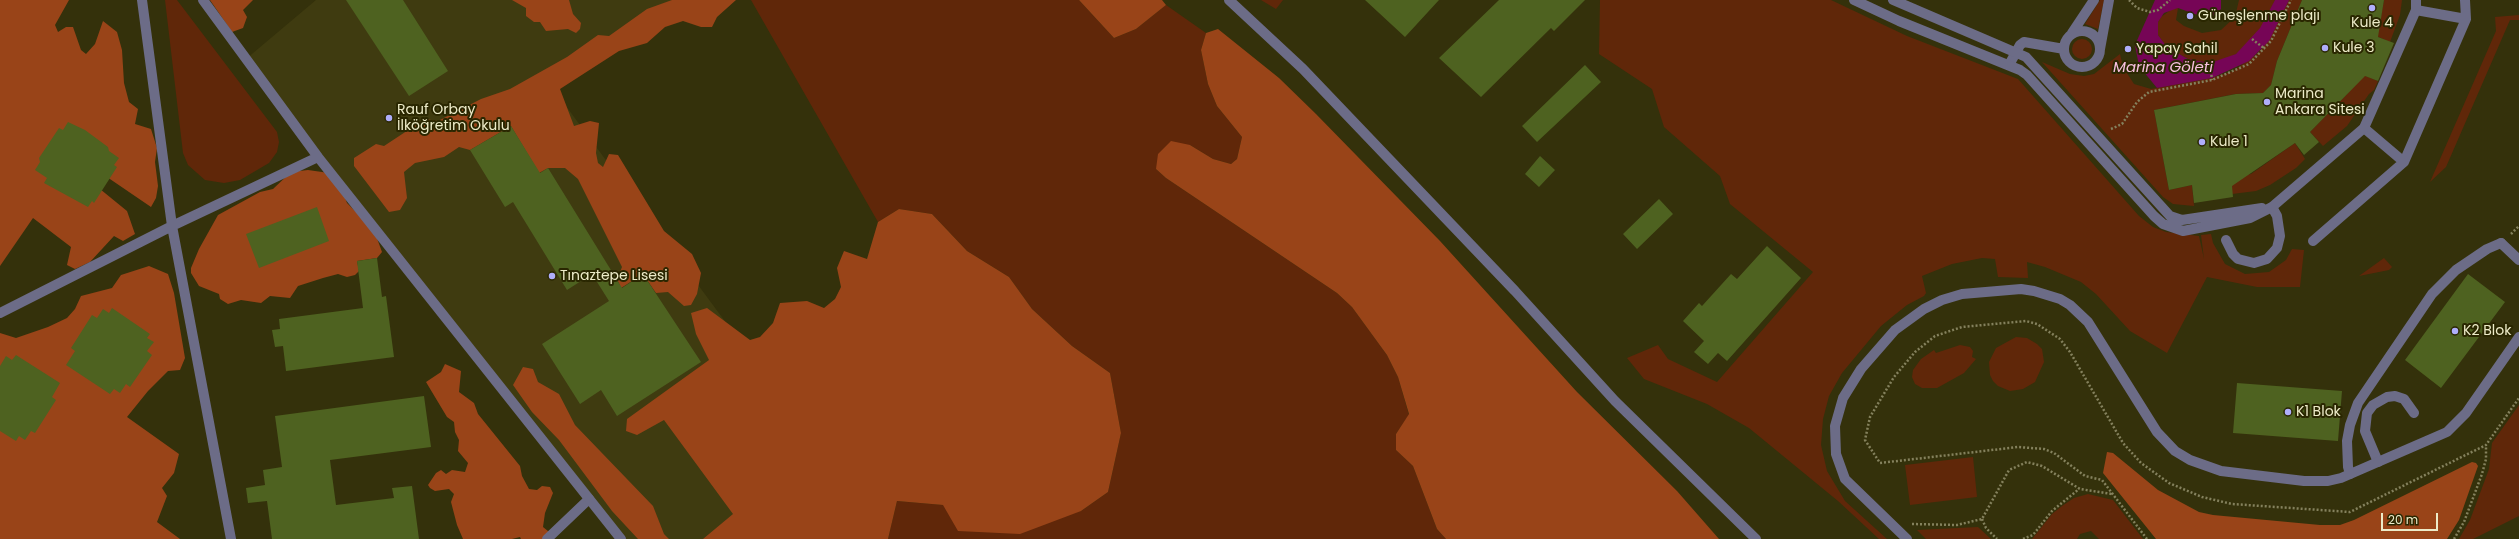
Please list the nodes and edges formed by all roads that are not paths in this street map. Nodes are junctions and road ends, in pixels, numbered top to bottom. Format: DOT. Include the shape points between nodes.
graph roads {
  1 [pos="142,0"];
  2 [pos="203,0"];
  3 [pos="1229,0"];
  4 [pos="1235,0"];
  5 [pos="1854,0"];
  6 [pos="1893,0"];
  7 [pos="2094,0"];
  8 [pos="2110,0"];
  9 [pos="2465,0"];
  10 [pos="2416,5"];
  11 [pos="1240,10"];
  12 [pos="2466,19"];
  13 [pos="2072,33"];
  14 [pos="2064,49"];
  15 [pos="2100,49"];
  16 [pos="2015,51"];
  17 [pos="2009,65"];
  18 [pos="2364,128"];
  19 [pos="318,157"];
  20 [pos="2404,162"];
  21 [pos="2272,206"];
  22 [pos="172,226"];
  23 [pos="2226,240"];
  24 [pos="2313,241"];
  25 [pos="2519,260"];
  26 [pos="0,314"];
  27 [pos="2519,337"];
  28 [pos="2414,413"];
  29 [pos="2378,462"];
  30 [pos="2350,474"];
  31 [pos="589,499"];
  32 [pos="230,539"];
  33 [pos="547,539"];
  34 [pos="621,539"];
  35 [pos="1756,539"];
  36 [pos="1907,539"];
  1 -- 22 [label="street"];
  2 -- 19 [label="street"];
  3 -- 11 [label="street"];
  4 -- 11 [label="street"];
  5 -- 17 [label="street"];
  6 -- 16 [label="street"];
  7 -- 13 [label="street"];
  8 -- 15 [label="street"];
  9 -- 12 [label="street"];
  10 -- 12 [label="street"];
  10 -- 18 [label="street"];
  11 -- 35 [label="street" via="1309,74 1615,401"];
  12 -- 20 [label="street"];
  13 -- 14 [label="street" via="2064,43"];
  13 -- 15 [label="street" via="2082,30 2093,34"];
  14 -- 15 [label="street" via="2068,60 2079,67 2091,65 2099,55"];
  14 -- 16 [label="street" via="2030,41 2020,45"];
  16 -- 17 [label="street"];
  16 -- 21 [label="street" via="2034,64 2170,216 2188,220"];
  17 -- 21 [label="street" via="2027,76 2163,224 2171,229 2194,230 2250,218"];
  18 -- 20 [label="street"];
  18 -- 21 [label="street"];
  19 -- 22 [label="street"];
  19 -- 31 [label="street"];
  20 -- 24 [label="street"];
  21 -- 23 [label="street" via="2277,216 2280,236 2277,248 2266,259 2254,263 2238,259"];
  22 -- 26 [label="street"];
  22 -- 32 [label="street"];
  25 -- 30 [label="street" via="2501,244 2487,249 2456,270 2432,294 2358,403 2347,440"];
  27 -- 29 [label="street" via="2456,425 2447,432"];
  28 -- 29 [label="street" via="2404,399 2395,396 2387,397 2373,405 2367,413 2366,431"];
  29 -- 30 [label="street"];
  30 -- 36 [label="street" via="2328,481 2297,480 2240,475 2205,467 2190,460 2166,443 2088,322 2070,305 2034,290 1970,293 1942,300 1924,309 1895,330 1850,384 1838,412 1834,439 1839,467 1854,489"];
  31 -- 33 [label="street"];
  31 -- 34 [label="street"];
}
